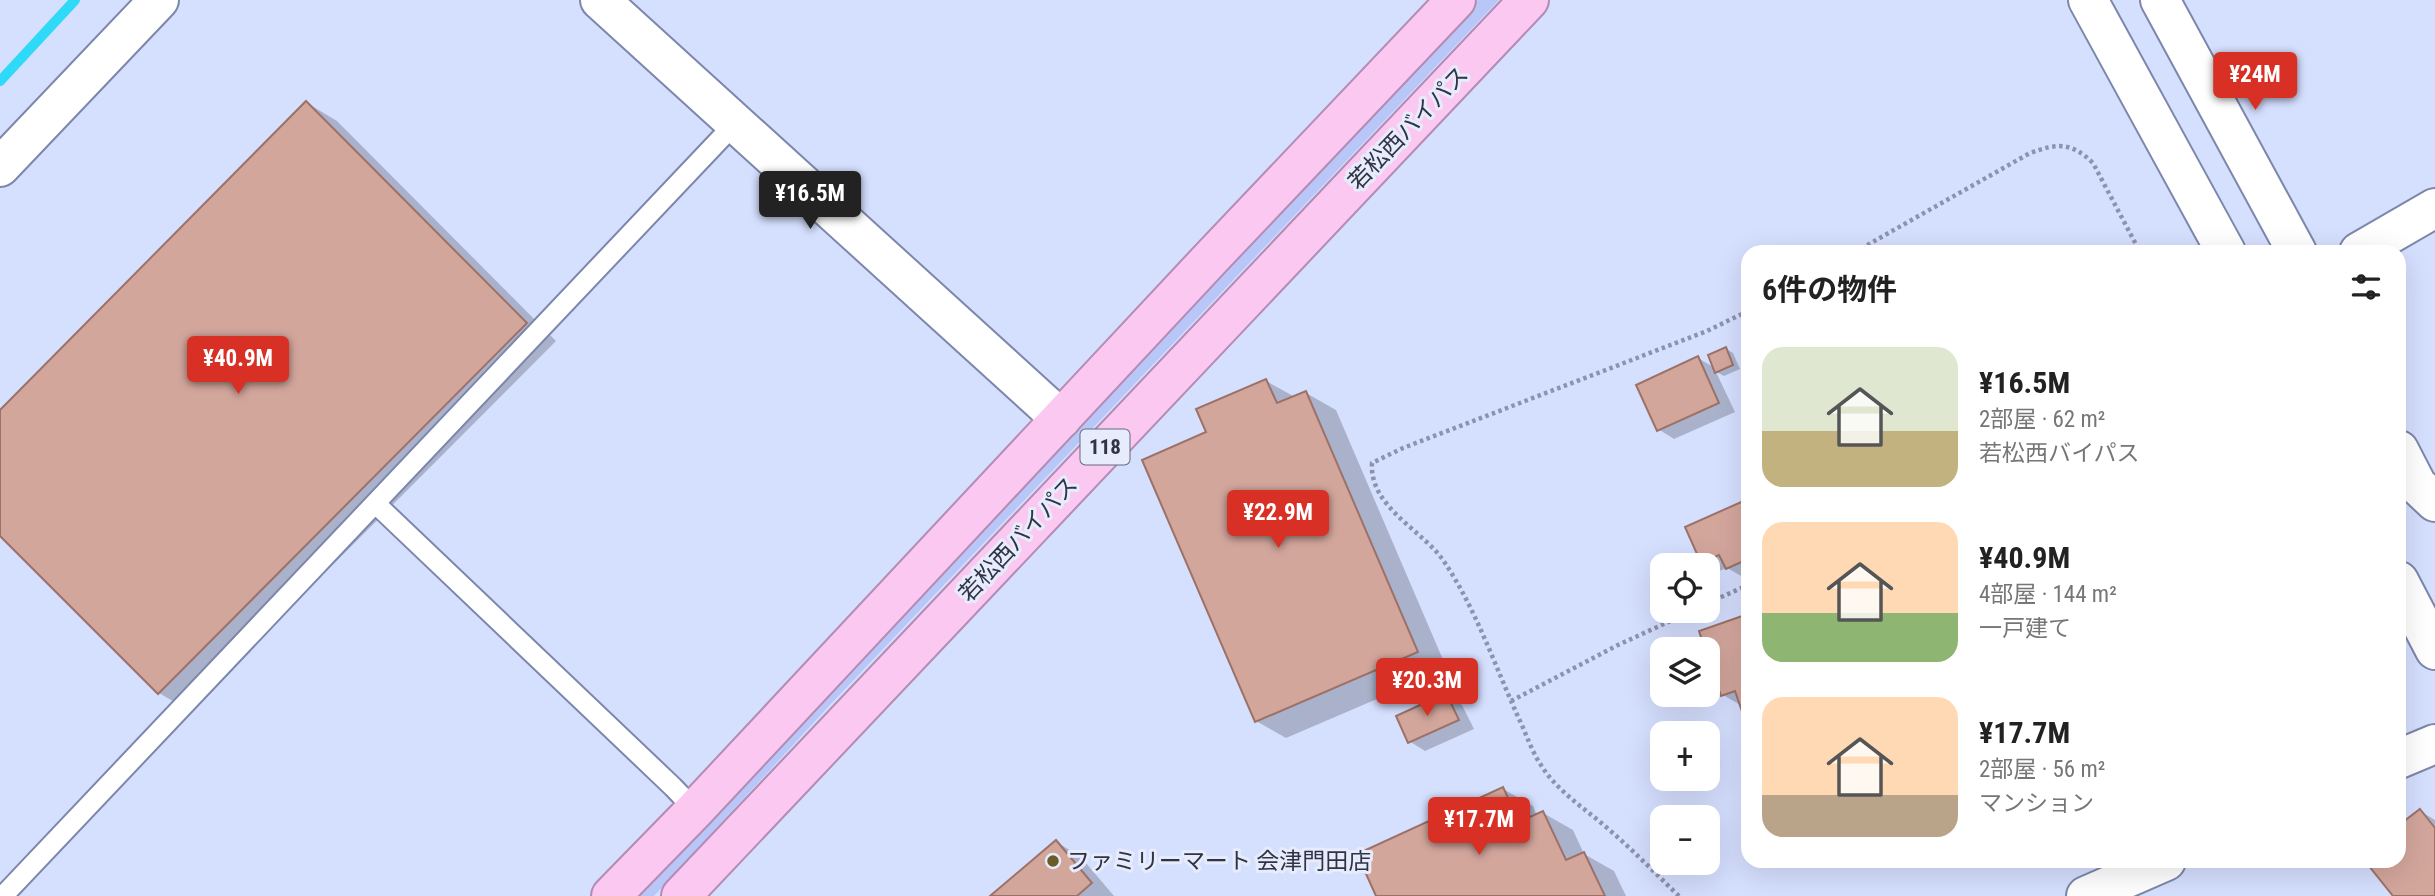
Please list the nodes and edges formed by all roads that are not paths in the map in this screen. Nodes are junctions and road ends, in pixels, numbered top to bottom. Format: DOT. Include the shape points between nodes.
graph roads {
  1 [pos="159,0"];
  2 [pos="600,0"];
  3 [pos="1456,0"];
  4 [pos="1530,0"];
  5 [pos="2088,0"];
  6 [pos="2160,0"];
  7 [pos="725,134"];
  8 [pos="0,167"];
  9 [pos="2435,208"];
  10 [pos="2222,245"];
  11 [pos="2293,245"];
  12 [pos="2371,245"];
  13 [pos="1061,419"];
  14 [pos="2406,464"];
  15 [pos="2435,502"];
  16 [pos="376,504"];
  17 [pos="2406,594"];
  18 [pos="2435,650"];
  19 [pos="2435,744"];
  20 [pos="2406,757"];
  21 [pos="695,810"];
  22 [pos="2150,868"];
  23 [pos="3,896"];
  24 [pos="611,896"];
  25 [pos="681,896"];
  26 [pos="2086,896"];
  1 -- 8 [label="street"];
  2 -- 13 [label="street"];
  3 -- 13 [label="highway, 118"];
  4 -- 25 [label="highway, 若松西バイパス / 118"];
  5 -- 10 [label="street"];
  6 -- 11 [label="street"];
  7 -- 16 [label="lane"];
  9 -- 12 [label="street"];
  13 -- 21 [label="highway, 118"];
  14 -- 15 [label="street" via="2417,485"];
  16 -- 21 [label="lane"];
  16 -- 23 [label="lane"];
  17 -- 18 [label="street"];
  19 -- 20 [label="street"];
  21 -- 24 [label="highway, 118"];
  22 -- 26 [label="street"];
}
